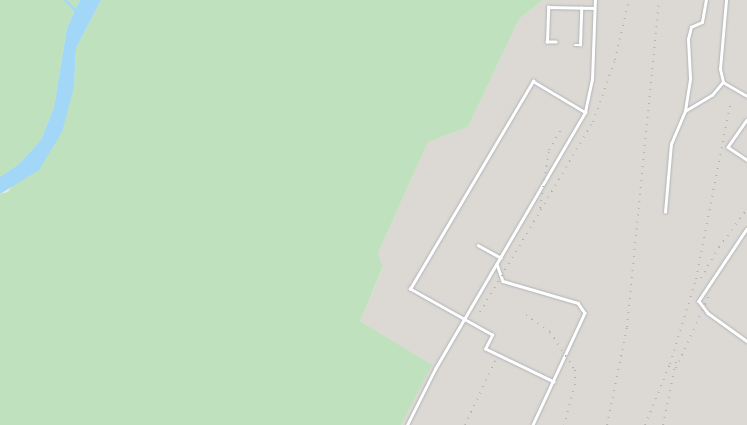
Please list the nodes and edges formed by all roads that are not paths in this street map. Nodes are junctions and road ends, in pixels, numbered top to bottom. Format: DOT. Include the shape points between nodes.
graph roads {
  1 [pos="595,0"];
  2 [pos="706,0"];
  3 [pos="726,0"];
  4 [pos="581,8"];
  5 [pos="594,8"];
  6 [pos="556,42"];
  7 [pos="575,45"];
  8 [pos="723,82"];
  9 [pos="747,96"];
  10 [pos="685,111"];
  11 [pos="585,112"];
  12 [pos="747,120"];
  13 [pos="747,160"];
  14 [pos="665,212"];
  15 [pos="747,229"];
  16 [pos="478,245"];
  17 [pos="501,258"];
  18 [pos="497,264"];
  19 [pos="464,320"];
  20 [pos="747,341"];
  21 [pos="554,382"];
  22 [pos="407,425"];
  23 [pos="533,425"];
  1 -- 5 [label="lane"];
  2 -- 10 [label="lane" via="702,22 691,27 688,38 690,78"];
  3 -- 8 [label="lane" via="720,69"];
  4 -- 5 [label="lane"];
  4 -- 6 [label="lane" via="548,7 548,42"];
  4 -- 7 [label="lane" via="580,45"];
  5 -- 11 [label="lane" via="592,80"];
  8 -- 9 [label="lane"];
  8 -- 10 [label="lane" via="712,95"];
  10 -- 14 [label="lane" via="671,144"];
  11 -- 17 [label="lane"];
  11 -- 19 [label="lane" via="533,81 410,289"];
  12 -- 13 [label="lane" via="728,147"];
  15 -- 20 [label="lane" via="699,301 708,313"];
  16 -- 17 [label="lane"];
  17 -- 18 [label="lane"];
  18 -- 19 [label="lane"];
  18 -- 21 [label="lane" via="503,281 578,303 584,309 584,318"];
  19 -- 21 [label="lane" via="492,335 485,349"];
  19 -- 22 [label="lane"];
  21 -- 23 [label="lane"];
}
